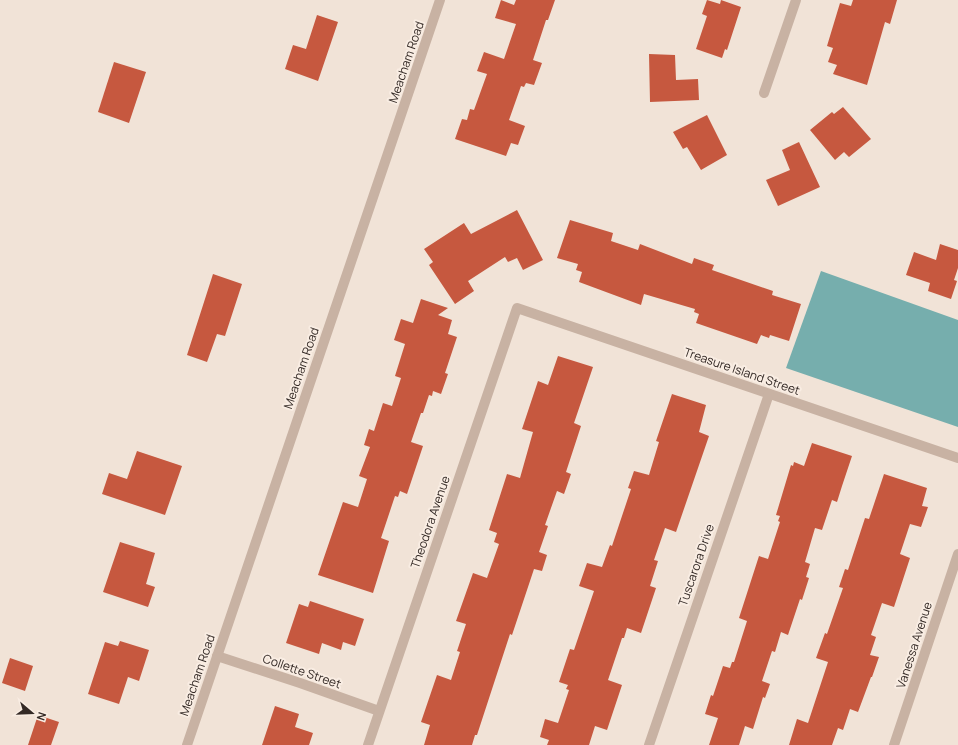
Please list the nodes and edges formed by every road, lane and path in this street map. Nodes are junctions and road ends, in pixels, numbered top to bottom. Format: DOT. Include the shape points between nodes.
graph roads {
  1 [pos="440,0"];
  2 [pos="796,0"];
  3 [pos="764,93"];
  4 [pos="517,308"];
  5 [pos="769,394"];
  6 [pos="958,458"];
  7 [pos="958,554"];
  8 [pos="217,656"];
  9 [pos="379,711"];
  10 [pos="187,745"];
  11 [pos="368,745"];
  12 [pos="649,745"];
  13 [pos="894,745"];
  1 -- 8 [label="street, Meacham Road"];
  2 -- 3 [label="street"];
  4 -- 5 [label="street, Treasure Island Street"];
  4 -- 9 [label="street, Theodora Avenue"];
  5 -- 6 [label="street, Treasure Island Street"];
  5 -- 12 [label="street, Tuscarora Drive"];
  7 -- 13 [label="street, Vanessa Avenue"];
  8 -- 9 [label="street, Collette Street"];
  8 -- 10 [label="street, Meacham Road"];
  9 -- 11 [label="street, Theodora Avenue"];
}
